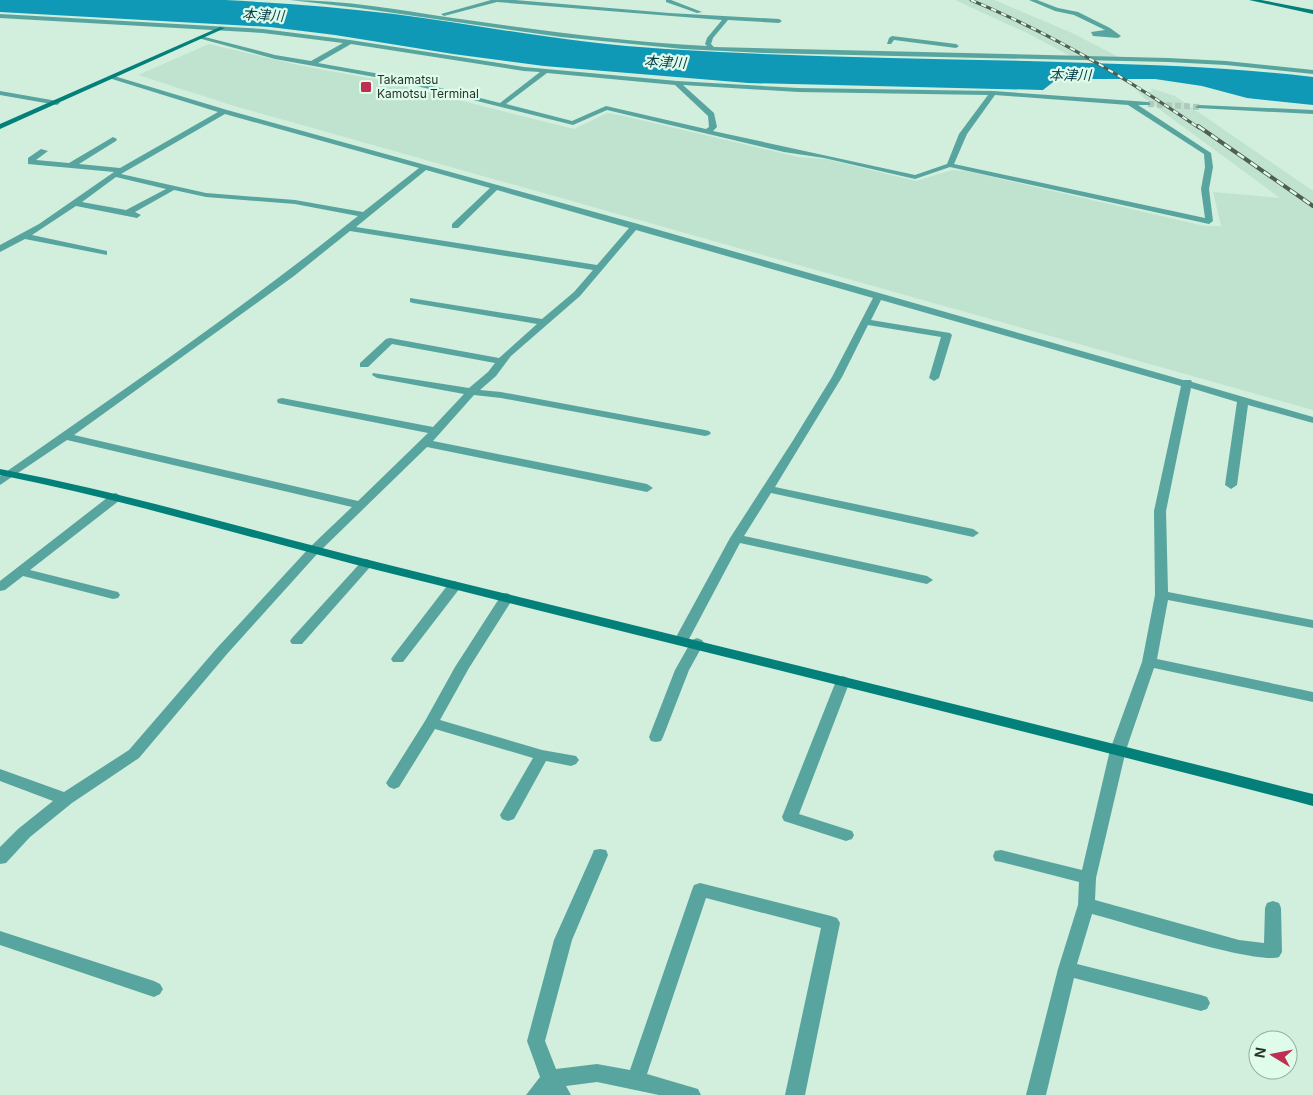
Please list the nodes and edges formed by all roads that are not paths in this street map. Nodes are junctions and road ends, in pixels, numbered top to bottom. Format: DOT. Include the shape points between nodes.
graph roads {
  1 [pos="293,0"];
  2 [pos="496,0"];
  3 [pos="1032,0"];
  4 [pos="1252,0"];
  5 [pos="668,2"];
  6 [pos="406,12"];
  7 [pos="1313,12"];
  8 [pos="0,16"];
  9 [pos="716,18"];
  10 [pos="726,18"];
  11 [pos="779,21"];
  12 [pos="222,28"];
  13 [pos="1111,31"];
  14 [pos="200,38"];
  15 [pos="350,42"];
  16 [pos="889,43"];
  17 [pos="712,48"];
  18 [pos="921,55"];
  19 [pos="1226,63"];
  20 [pos="311,64"];
  21 [pos="1313,66"];
  22 [pos="546,71"];
  23 [pos="1313,72"];
  24 [pos="114,78"];
  25 [pos="677,83"];
  26 [pos="0,93"];
  27 [pos="993,93"];
  28 [pos="57,103"];
  29 [pos="1130,103"];
  30 [pos="1148,104"];
  31 [pos="501,105"];
  32 [pos="1199,108"];
  33 [pos="224,112"];
  34 [pos="1313,112"];
  35 [pos="0,127"];
  36 [pos="708,132"];
  37 [pos="113,139"];
  38 [pos="44,151"];
  39 [pos="950,165"];
  40 [pos="70,166"];
  41 [pos="425,167"];
  42 [pos="118,173"];
  43 [pos="496,187"];
  44 [pos="173,188"];
  45 [pos="75,203"];
  46 [pos="127,213"];
  47 [pos="137,215"];
  48 [pos="365,215"];
  49 [pos="455,226"];
  50 [pos="635,226"];
  51 [pos="349,228"];
  52 [pos="24,236"];
  53 [pos="0,249"];
  54 [pos="104,253"];
  55 [pos="600,268"];
  56 [pos="878,297"];
  57 [pos="412,300"];
  58 [pos="545,322"];
  59 [pos="866,322"];
  60 [pos="501,362"];
  61 [pos="364,365"];
  62 [pos="377,375"];
  63 [pos="934,378"];
  64 [pos="1187,382"];
  65 [pos="471,392"];
  66 [pos="1243,399"];
  67 [pos="282,401"];
  68 [pos="1313,420"];
  69 [pos="435,431"];
  70 [pos="705,433"];
  71 [pos="66,436"];
  72 [pos="425,443"];
  73 [pos="4,476"];
  74 [pos="1231,485"];
  75 [pos="647,488"];
  76 [pos="768,489"];
  77 [pos="116,497"];
  78 [pos="360,506"];
  79 [pos="973,533"];
  80 [pos="736,538"];
  81 [pos="314,550"];
  82 [pos="367,563"];
  83 [pos="20,572"];
  84 [pos="927,580"];
  85 [pos="455,585"];
  86 [pos="0,587"];
  87 [pos="113,595"];
  88 [pos="1162,595"];
  89 [pos="507,598"];
  90 [pos="1313,624"];
  91 [pos="682,639"];
  92 [pos="298,642"];
  93 [pos="697,643"];
  94 [pos="398,659"];
  95 [pos="1149,662"];
  96 [pos="843,681"];
  97 [pos="1313,697"];
  98 [pos="432,723"];
  99 [pos="656,737"];
  100 [pos="1118,750"];
  101 [pos="542,755"];
  102 [pos="571,760"];
  103 [pos="0,775"];
  104 [pos="394,783"];
  105 [pos="66,799"];
  106 [pos="1313,800"];
  107 [pos="508,815"];
  108 [pos="846,835"];
  109 [pos="600,855"];
  110 [pos="1001,856"];
  111 [pos="0,858"];
  112 [pos="1088,878"];
  113 [pos="1086,905"];
  114 [pos="1273,908"];
  115 [pos="0,938"];
  116 [pos="1068,969"];
  117 [pos="154,989"];
  118 [pos="1201,1003"];
  119 [pos="550,1079"];
  120 [pos="636,1080"];
  121 [pos="536,1095"];
  122 [pos="561,1095"];
  123 [pos="691,1095"];
  124 [pos="795,1095"];
  125 [pos="1036,1095"];
  1 -- 6 [label="street"];
  2 -- 6 [label="street" via="448,14"];
  2 -- 9 [label="street"];
  3 -- 13 [label="street" via="1057,10 1076,13"];
  4 -- 7 [label="street"];
  5 -- 9 [label="street"];
  6 -- 17 [label="street" via="561,35"];
  8 -- 12 [label="street"];
  9 -- 10 [label="street"];
  10 -- 11 [label="street"];
  10 -- 17 [label="street" via="710,38 708,44"];
  12 -- 14 [label="street"];
  12 -- 15 [label="street"];
  14 -- 20 [label="street"];
  14 -- 24 [label="street"];
  15 -- 20 [label="street"];
  15 -- 22 [label="street"];
  16 -- 18 [label="street" via="892,38 957,42 951,51"];
  17 -- 18 [label="street"];
  18 -- 19 [label="street"];
  19 -- 21 [label="street"];
  19 -- 23 [label="street"];
  20 -- 31 [label="street" via="396,79"];
  22 -- 25 [label="street"];
  22 -- 31 [label="street"];
  24 -- 28 [label="street"];
  24 -- 33 [label="street"];
  25 -- 27 [label="street" via="798,90"];
  25 -- 36 [label="street" via="711,115 713,126"];
  26 -- 28 [label="street"];
  27 -- 29 [label="street"];
  27 -- 39 [label="street" via="963,134"];
  28 -- 35 [label="street"];
  29 -- 30 [label="street"];
  29 -- 39 [label="street" via="1207,153 1210,160 1205,189 1209,221"];
  31 -- 36 [label="street" via="573,123 606,108"];
  32 -- 34 [label="street"];
  33 -- 41 [label="street"];
  33 -- 42 [label="street"];
  36 -- 39 [label="street" via="915,177"];
  37 -- 40 [label="street"];
  38 -- 40 [label="street" via="31,162"];
  40 -- 42 [label="street"];
  41 -- 43 [label="street"];
  41 -- 48 [label="street"];
  42 -- 44 [label="street"];
  42 -- 45 [label="street"];
  43 -- 49 [label="street"];
  43 -- 50 [label="street"];
  44 -- 46 [label="street"];
  44 -- 48 [label="street" via="206,195 295,202"];
  45 -- 46 [label="street"];
  45 -- 52 [label="street"];
  46 -- 47 [label="street"];
  48 -- 51 [label="street"];
  50 -- 55 [label="street"];
  50 -- 56 [label="street"];
  51 -- 55 [label="street"];
  51 -- 71 [label="street" via="291,274"];
  52 -- 53 [label="street"];
  52 -- 54 [label="street"];
  55 -- 58 [label="street"];
  56 -- 59 [label="street"];
  56 -- 64 [label="street"];
  57 -- 58 [label="street"];
  58 -- 60 [label="street"];
  59 -- 63 [label="street" via="946,335"];
  59 -- 76 [label="street" via="837,378"];
  60 -- 61 [label="street" via="390,341"];
  60 -- 65 [label="street"];
  62 -- 65 [label="street"];
  64 -- 66 [label="street"];
  64 -- 88 [label="street" via="1160,511"];
  65 -- 69 [label="street"];
  65 -- 70 [label="street"];
  66 -- 68 [label="street"];
  66 -- 74 [label="street"];
  67 -- 69 [label="street"];
  69 -- 72 [label="street"];
  71 -- 73 [label="street"];
  71 -- 78 [label="street"];
  72 -- 75 [label="street"];
  72 -- 78 [label="street"];
  73 -- 77 [label="street"];
  76 -- 79 [label="street"];
  76 -- 80 [label="street"];
  77 -- 81 [label="street"];
  77 -- 83 [label="street"];
  78 -- 81 [label="street"];
  80 -- 84 [label="street"];
  80 -- 91 [label="street"];
  81 -- 82 [label="street"];
  81 -- 105 [label="street" via="134,754"];
  82 -- 85 [label="street"];
  82 -- 92 [label="street"];
  83 -- 86 [label="street"];
  83 -- 87 [label="street"];
  85 -- 89 [label="street"];
  85 -- 94 [label="street"];
  88 -- 90 [label="street"];
  88 -- 95 [label="street"];
  89 -- 91 [label="street"];
  89 -- 98 [label="street" via="462,667"];
  91 -- 93 [label="street"];
  93 -- 96 [label="street"];
  93 -- 99 [label="street" via="682,670"];
  95 -- 97 [label="street"];
  95 -- 100 [label="street"];
  96 -- 100 [label="street"];
  96 -- 108 [label="street" via="790,817"];
  98 -- 101 [label="street"];
  98 -- 104 [label="street"];
  100 -- 106 [label="street"];
  100 -- 112 [label="street"];
  101 -- 102 [label="street"];
  101 -- 107 [label="street"];
  103 -- 105 [label="street"];
  105 -- 111 [label="street" via="24,833"];
  109 -- 119 [label="street" via="563,940 536,1041"];
  110 -- 112 [label="street"];
  112 -- 113 [label="street"];
  113 -- 114 [label="street" via="1240,947 1272,952"];
  113 -- 116 [label="street"];
  115 -- 117 [label="street"];
  116 -- 118 [label="street"];
  116 -- 125 [label="street"];
  119 -- 120 [label="street" via="597,1073"];
  119 -- 121 [label="street"];
  119 -- 122 [label="street"];
  120 -- 123 [label="street"];
  120 -- 124 [label="street" via="700,890 831,923"];
}
